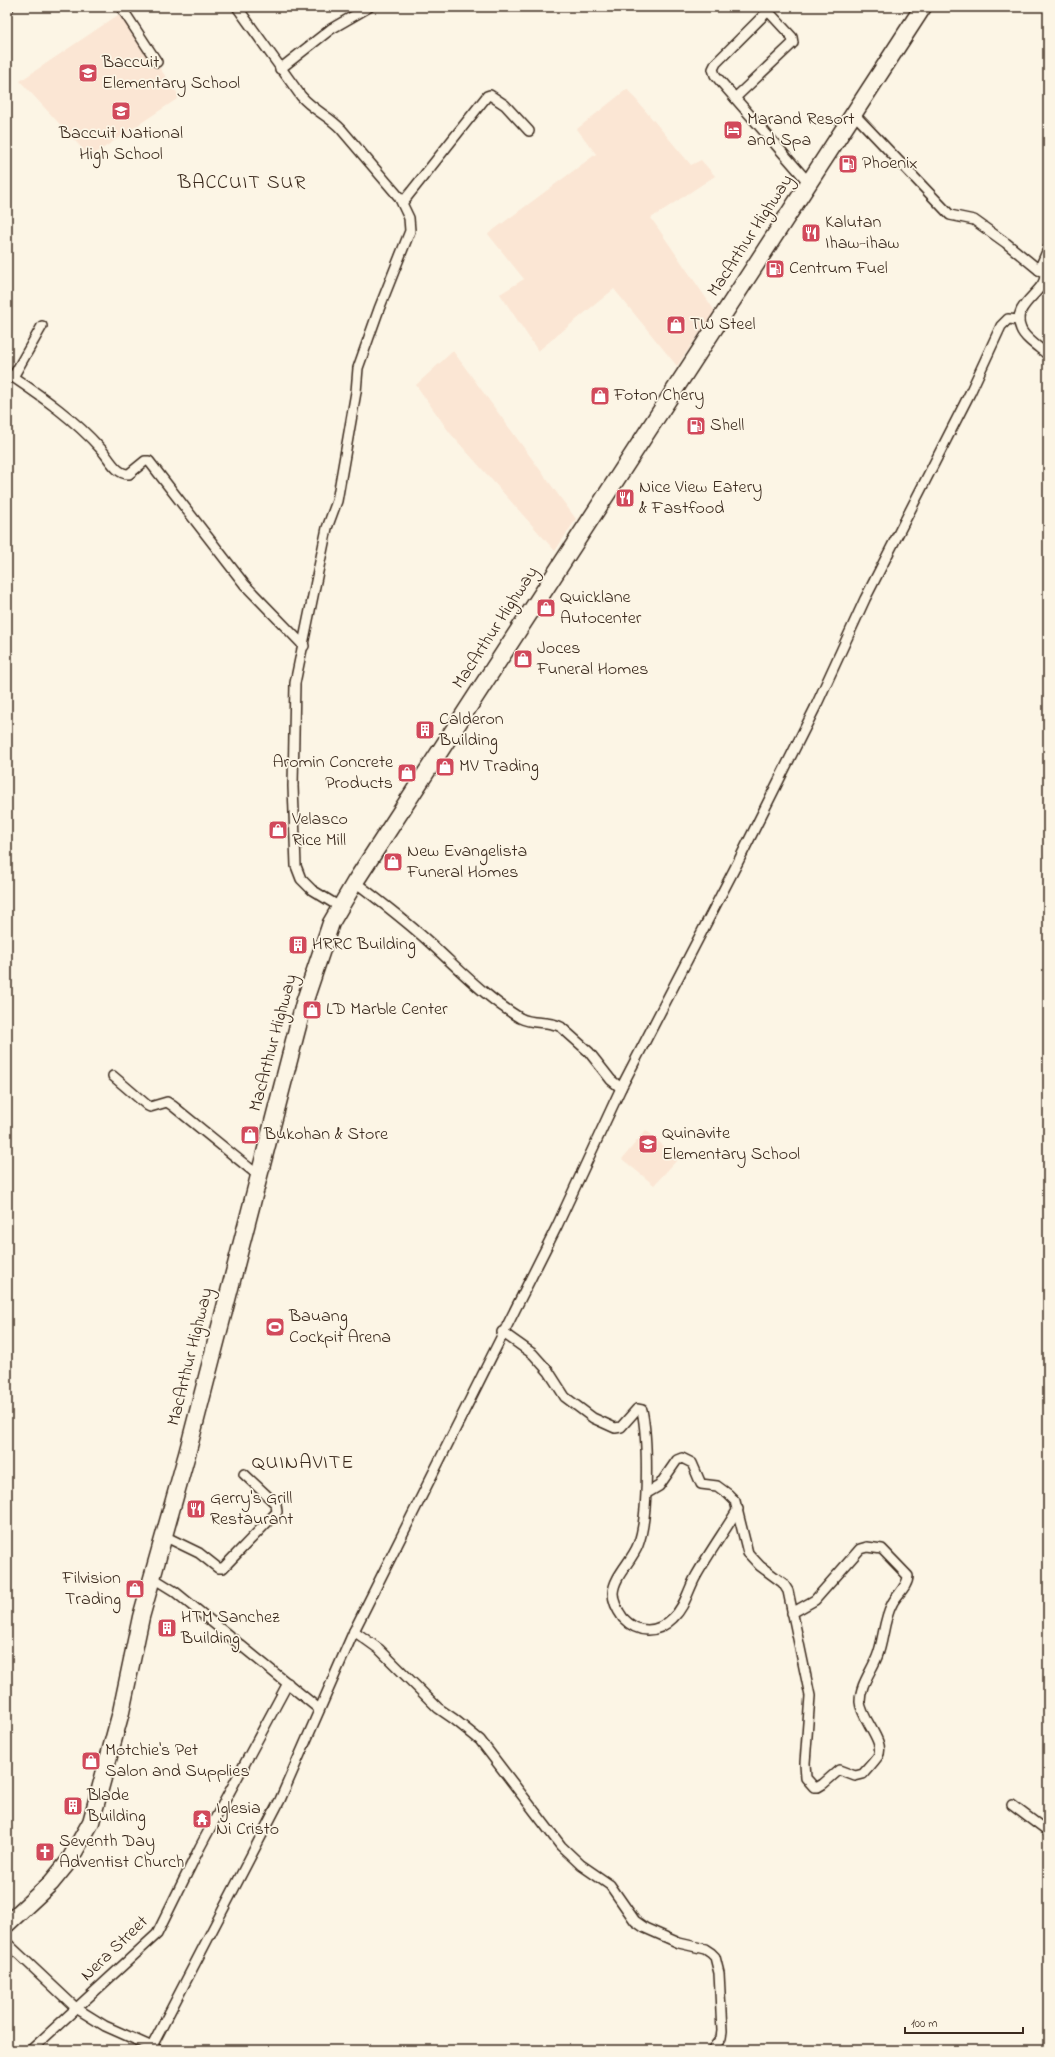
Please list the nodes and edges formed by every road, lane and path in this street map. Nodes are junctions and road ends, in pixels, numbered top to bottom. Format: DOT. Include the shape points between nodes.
graph roads {
  1 [pos="121,7"];
  2 [pos="237,7"];
  3 [pos="369,7"];
  4 [pos="923,7"];
  5 [pos="766,9"];
  6 [pos="157,62"];
  7 [pos="280,68"];
  8 [pos="735,98"];
  9 [pos="854,114"];
  10 [pos="529,131"];
  11 [pos="809,183"];
  12 [pos="402,202"];
  13 [pos="1048,249"];
  14 [pos="1039,270"];
  15 [pos="1019,320"];
  16 [pos="42,326"];
  17 [pos="1048,355"];
  18 [pos="10,376"];
  19 [pos="304,646"];
  20 [pos="355,882"];
  21 [pos="340,907"];
  22 [pos="113,1076"];
  23 [pos="621,1088"];
  24 [pos="259,1176"];
  25 [pos="502,1332"];
  26 [pos="244,1474"];
  27 [pos="646,1493"];
  28 [pos="738,1509"];
  29 [pos="164,1536"];
  30 [pos="153,1578"];
  31 [pos="792,1613"];
  32 [pos="354,1631"];
  33 [pos="288,1683"];
  34 [pos="319,1709"];
  35 [pos="1012,1805"];
  36 [pos="1048,1832"];
  37 [pos="7,1924"];
  38 [pos="7,1943"];
  39 [pos="76,2008"];
  40 [pos="153,2049"];
  41 [pos="30,2050"];
  42 [pos="712,2050"];
  1 -- 6 [label="street"];
  2 -- 7 [label="street"];
  3 -- 7 [label="street" via="335,26"];
  4 -- 9 [label="highway, MacArthur Highway"];
  5 -- 8 [label="street" via="714,66 715,75"];
  5 -- 8 [label="street" via="792,37 793,43"];
  7 -- 12 [label="street" via="308,104 341,128"];
  8 -- 11 [label="street"];
  9 -- 11 [label="highway, MacArthur Highway"];
  9 -- 14 [label="street" via="950,214 974,220"];
  10 -- 12 [label="street" via="499,100 487,96"];
  11 -- 20 [label="highway, MacArthur Highway"];
  12 -- 19 [label="street" via="409,218 410,231 378,309 358,368 337,501 328,528"];
  13 -- 14 [label="street"];
  14 -- 15 [label="street" via="1045,273 1043,282 1022,308"];
  15 -- 17 [label="street" via="1024,333"];
  15 -- 23 [label="street" via="1008,319 1001,326 970,393 865,599 815,708"];
  16 -- 18 [label="street"];
  18 -- 19 [label="street" via="84,432 121,472 128,474 145,461 149,461 245,585"];
  19 -- 21 [label="street" via="295,683 293,786 296,866 301,879 312,890"];
  20 -- 21 [label="highway, MacArthur Highway"];
  20 -- 23 [label="street" via="412,927 483,992 521,1019 561,1026 589,1052 611,1080"];
  21 -- 24 [label="highway, MacArthur Highway" via="331,923 304,1003"];
  22 -- 24 [label="street" via="148,1106 167,1102 173,1106"];
  23 -- 25 [label="street" via="557,1226"];
  24 -- 29 [label="highway, MacArthur Highway"];
  25 -- 27 [label="street" via="533,1354 565,1396 593,1418 615,1428 621,1427 637,1409 641,1408"];
  25 -- 32 [label="street"];
  26 -- 29 [label="street" via="276,1504 277,1512 223,1568 218,1568 199,1552"];
  27 -- 28 [label="street" via="659,1486 677,1460 682,1458 692,1463 701,1484 723,1489 735,1501"];
  27 -- 28 [label="street" via="641,1538 613,1593 620,1614 630,1625 641,1631 651,1631 672,1620 680,1611 695,1577"];
  28 -- 31 [label="street" via="748,1553 760,1566 783,1583 788,1591"];
  29 -- 30 [label="highway, MacArthur Highway"];
  30 -- 33 [label="street" via="174,1591"];
  30 -- 37 [label="highway, MacArthur Highway" via="91,1822 69,1861 51,1883"];
  31 -- 31 [label="street" via="815,1600 860,1549 882,1549 908,1576 884,1623 876,1658 865,1679 860,1702 863,1715 880,1749 879,1755 863,1774 855,1776 839,1770 818,1787 814,1787 806,1778 810,1696"];
  32 -- 34 [label="street"];
  32 -- 42 [label="street" via="380,1649 438,1708 480,1740 561,1846 581,1865 610,1885 635,1921 679,1943 705,1949 715,1957 719,1974 722,2031 721,2038"];
  33 -- 34 [label="street"];
  33 -- 39 [label="street, Nera Street" via="200,1847 163,1925 157,1934"];
  34 -- 40 [label="street" via="280,1800"];
  35 -- 36 [label="street"];
  38 -- 39 [label="street"];
  39 -- 40 [label="street" via="105,2026"];
  39 -- 41 [label="street, Nera Street"];
}
